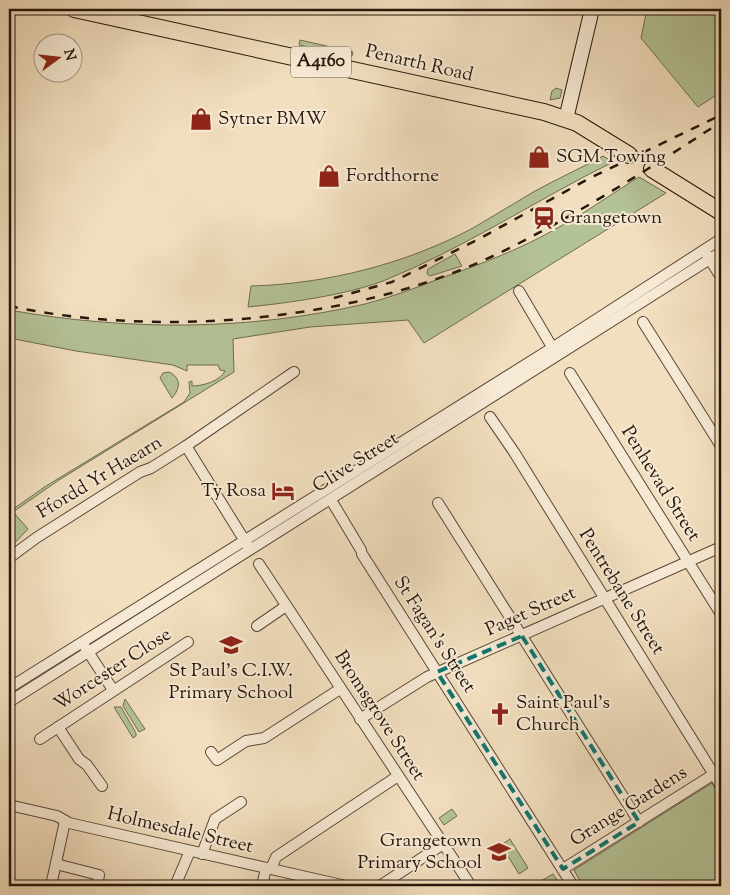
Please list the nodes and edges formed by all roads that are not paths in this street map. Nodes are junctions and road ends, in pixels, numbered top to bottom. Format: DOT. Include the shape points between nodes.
graph roads {
  1 [pos="74,9"];
  2 [pos="592,9"];
  3 [pos="566,119"];
  4 [pos="721,212"];
  5 [pos="721,239"];
  6 [pos="703,250"];
  7 [pos="721,252"];
  8 [pos="710,259"];
  9 [pos="721,277"];
  10 [pos="519,290"];
  11 [pos="631,303"];
  12 [pos="643,322"];
  13 [pos="555,352"];
  14 [pos="294,372"];
  15 [pos="570,373"];
  16 [pos="490,417"];
  17 [pos="186,446"];
  18 [pos="721,446"];
  19 [pos="332,500"];
  20 [pos="438,502"];
  21 [pos="247,545"];
  22 [pos="721,547"];
  23 [pos="9,558"];
  24 [pos="688,560"];
  25 [pos="259,564"];
  26 [pos="604,599"];
  27 [pos="286,606"];
  28 [pos="721,614"];
  29 [pos="257,626"];
  30 [pos="522,636"];
  31 [pos="82,642"];
  32 [pos="188,642"];
  33 [pos="88,652"];
  34 [pos="438,672"];
  35 [pos="9,688"];
  36 [pos="340,689"];
  37 [pos="113,690"];
  38 [pos="9,702"];
  39 [pos="360,719"];
  40 [pos="58,727"];
  41 [pos="40,739"];
  42 [pos="211,752"];
  43 [pos="714,774"];
  44 [pos="398,776"];
  45 [pos="102,786"];
  46 [pos="721,786"];
  47 [pos="241,802"];
  48 [pos="9,805"];
  49 [pos="65,822"];
  50 [pos="639,822"];
  51 [pos="443,844"];
  52 [pos="190,851"];
  53 [pos="202,854"];
  54 [pos="56,864"];
  55 [pos="268,869"];
  56 [pos="563,870"];
  57 [pos="52,886"];
  58 [pos="97,886"];
  59 [pos="175,886"];
  60 [pos="262,886"];
  61 [pos="346,886"];
  62 [pos="380,886"];
  63 [pos="471,886"];
  64 [pos="573,886"];
  1 -- 3 [label="main road, Penarth Road / A4160" via="364,71"];
  2 -- 3 [label="street"];
  3 -- 4 [label="main road, Penarth Road / A4160"];
  5 -- 6 [label="street, Clive Street"];
  6 -- 8 [label="street"];
  6 -- 11 [label="street, Clive Street"];
  7 -- 8 [label="street, Clive Street"];
  8 -- 9 [label="street"];
  8 -- 11 [label="street, Clive Street"];
  10 -- 13 [label="street"];
  11 -- 13 [label="street, Clive Street"];
  12 -- 18 [label="street"];
  13 -- 19 [label="street, Clive Street"];
  13 -- 21 [label="street, Clive Street"];
  14 -- 17 [label="street, Ffordd Yr Haearn"];
  15 -- 24 [label="street, Penhevad Street"];
  16 -- 26 [label="street, Pentrebane Street"];
  17 -- 21 [label="street, Ffordd Yr Haearn"];
  17 -- 23 [label="street, Ffordd Yr Haearn" via="132,477"];
  19 -- 21 [label="street, Clive Street"];
  19 -- 34 [label="street, St Fagan's Street" via="361,552"];
  20 -- 30 [label="street"];
  21 -- 31 [label="street, Clive Street"];
  21 -- 33 [label="street, Clive Street"];
  22 -- 24 [label="street, Paget Street"];
  24 -- 26 [label="street, Paget Street"];
  24 -- 28 [label="street, Penhevad Street"];
  25 -- 27 [label="street, Bromsgrove Street"];
  26 -- 30 [label="street, Paget Street"];
  26 -- 43 [label="street, Pentrebane Street"];
  27 -- 29 [label="street"];
  27 -- 36 [label="street, Bromsgrove Street"];
  30 -- 34 [label="street, Paget Street"];
  30 -- 50 [label="street"];
  31 -- 33 [label="street"];
  31 -- 35 [label="street, Clive Street"];
  32 -- 37 [label="street, Worcester Close"];
  33 -- 37 [label="street"];
  33 -- 38 [label="street, Clive Street"];
  34 -- 39 [label="street, Paget Street"];
  34 -- 56 [label="street, St Fagan's Street"];
  36 -- 39 [label="street, Bromsgrove Street"];
  36 -- 42 [label="street" via="264,738 246,741 217,760"];
  37 -- 40 [label="street, Worcester Close"];
  39 -- 44 [label="street, Bromsgrove Street"];
  40 -- 41 [label="street, Worcester Close"];
  40 -- 45 [label="street, Worcester Close" via="79,760 87,765"];
  43 -- 46 [label="street, Pentrebane Street"];
  43 -- 50 [label="street, Grange Gardens"];
  44 -- 51 [label="street, Bromsgrove Street"];
  44 -- 55 [label="street" via="276,857"];
  47 -- 53 [label="street" via="214,819"];
  48 -- 49 [label="street, Holmesdale Street" via="56,816"];
  49 -- 52 [label="street, Holmesdale Street"];
  49 -- 54 [label="street"];
  50 -- 56 [label="street, Grange Gardens"];
  51 -- 62 [label="street"];
  51 -- 63 [label="street, Bromsgrove Street"];
  52 -- 53 [label="street, Holmesdale Street"];
  52 -- 59 [label="street"];
  53 -- 55 [label="street, Holmesdale Street"];
  54 -- 57 [label="street"];
  54 -- 58 [label="street" via="99,875"];
  55 -- 60 [label="street"];
  55 -- 61 [label="street, Holmesdale Street"];
  56 -- 64 [label="street, St Fagan's Street"];
}
